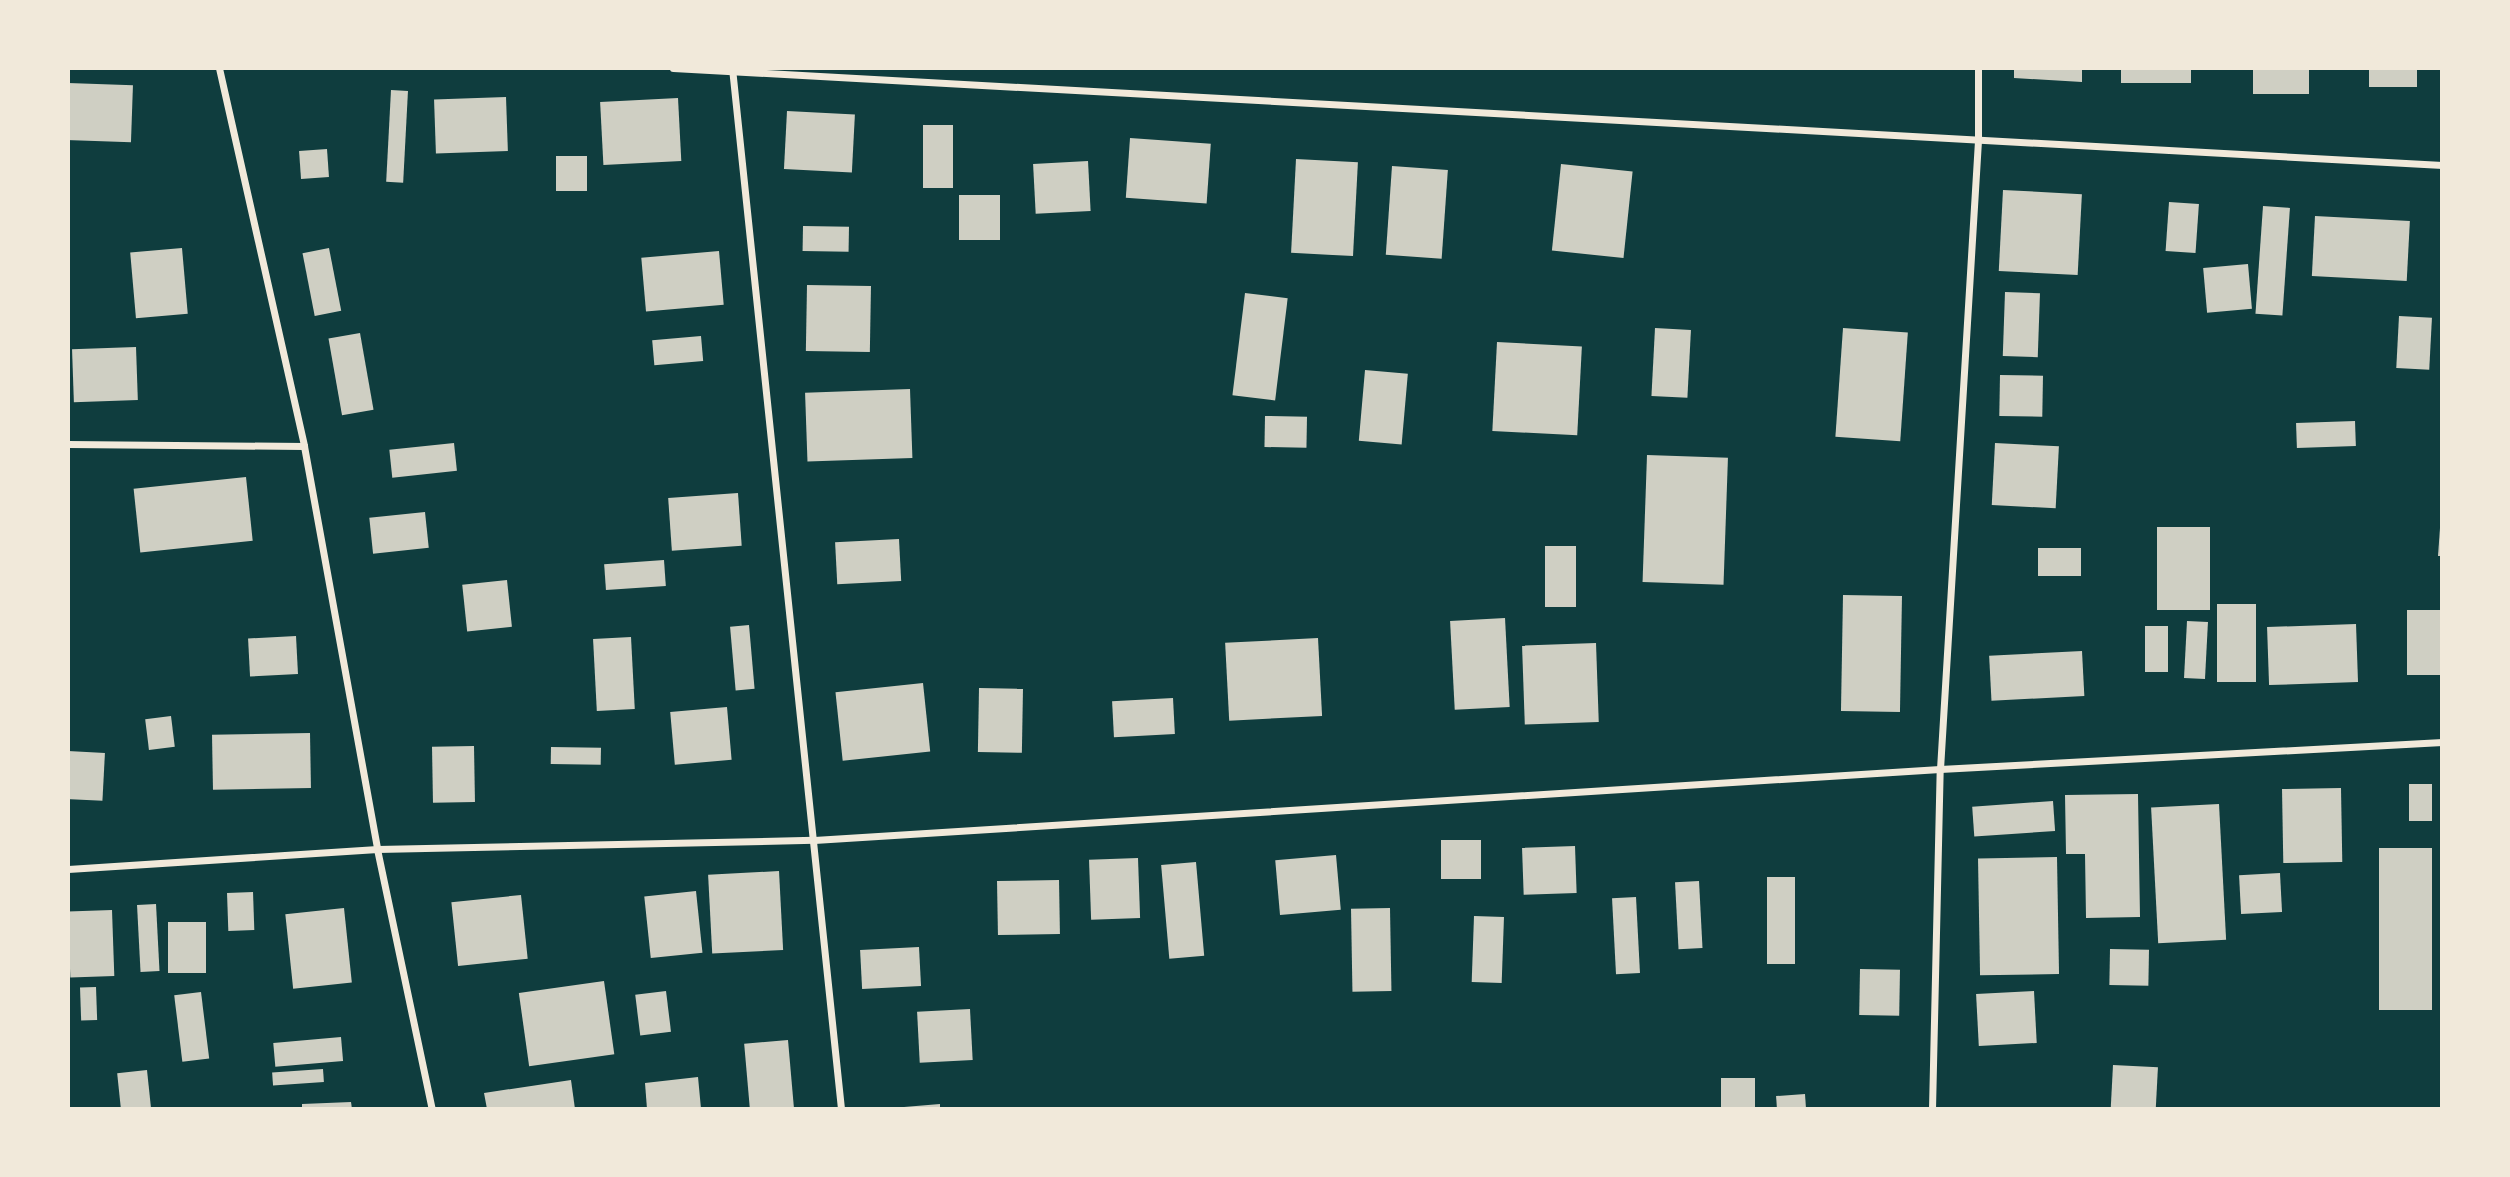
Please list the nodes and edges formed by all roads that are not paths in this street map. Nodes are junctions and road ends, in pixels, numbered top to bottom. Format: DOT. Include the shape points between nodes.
graph roads {
  1 [pos="219,68"];
  2 [pos="673,68"];
  3 [pos="1978,68"];
  4 [pos="732,71"];
  5 [pos="1978,140"];
  6 [pos="2442,165"];
  7 [pos="68,444"];
  8 [pos="304,446"];
  9 [pos="2442,741"];
  10 [pos="1940,769"];
  11 [pos="814,840"];
  12 [pos="377,849"];
  13 [pos="68,869"];
  14 [pos="432,1109"];
  15 [pos="841,1109"];
  16 [pos="1932,1109"];
  1 -- 8 [label="street"];
  2 -- 4 [label="street"];
  3 -- 5 [label="street"];
  4 -- 5 [label="street"];
  4 -- 11 [label="street"];
  5 -- 6 [label="street"];
  5 -- 10 [label="street"];
  7 -- 8 [label="street"];
  8 -- 12 [label="street"];
  9 -- 10 [label="street"];
  10 -- 11 [label="street"];
  10 -- 16 [label="street"];
  11 -- 12 [label="street"];
  11 -- 15 [label="street"];
  12 -- 13 [label="street"];
  12 -- 14 [label="street"];
}
